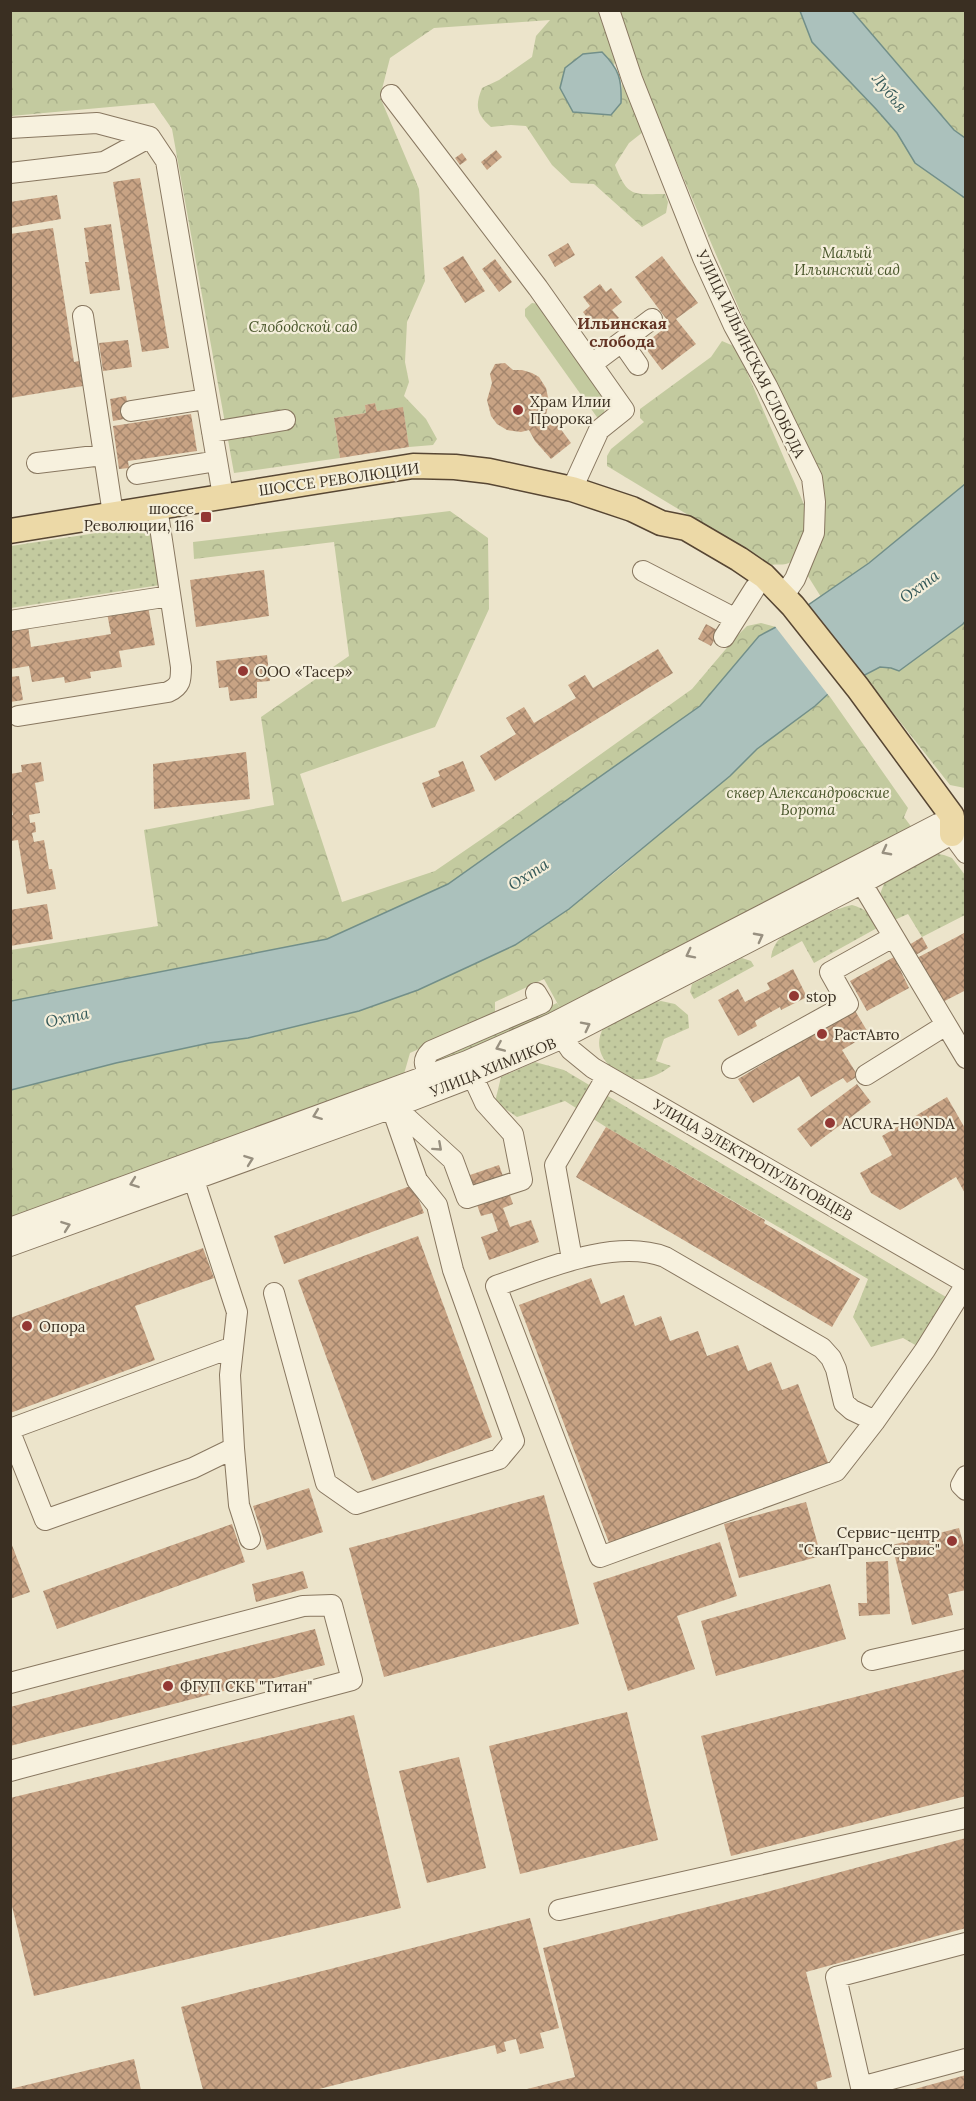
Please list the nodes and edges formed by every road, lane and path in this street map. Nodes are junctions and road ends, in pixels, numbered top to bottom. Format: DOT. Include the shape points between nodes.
graph roads {
  1 [pos="609,10"];
  2 [pos="391,95"];
  3 [pos="10,128"];
  4 [pos="150,137"];
  5 [pos="10,173"];
  6 [pos="83,316"];
  7 [pos="652,319"];
  8 [pos="622,342"];
  9 [pos="592,364"];
  10 [pos="638,365"];
  11 [pos="206,399"];
  12 [pos="131,411"];
  13 [pos="285,420"];
  14 [pos="212,432"];
  15 [pos="103,455"];
  16 [pos="217,461"];
  17 [pos="37,463"];
  18 [pos="136,474"];
  19 [pos="572,489"];
  20 [pos="223,496"];
  21 [pos="157,507"];
  22 [pos="112,514"];
  23 [pos="661,523"];
  24 [pos="10,531"];
  25 [pos="643,571"];
  26 [pos="755,588"];
  27 [pos="170,596"];
  28 [pos="786,605"];
  29 [pos="734,618"];
  30 [pos="10,621"];
  31 [pos="724,638"];
  32 [pos="16,720"];
  33 [pos="957,827"];
  34 [pos="857,876"];
  35 [pos="893,937"];
  36 [pos="536,993"];
  37 [pos="946,1025"];
  38 [pos="558,1031"];
  39 [pos="966,1058"];
  40 [pos="732,1068"];
  41 [pos="429,1074"];
  42 [pos="866,1075"];
  43 [pos="607,1076"];
  44 [pos="473,1077"];
  45 [pos="391,1101"];
  46 [pos="191,1172"];
  47 [pos="10,1228"];
  48 [pos="10,1246"];
  49 [pos="572,1259"];
  50 [pos="966,1284"];
  51 [pos="274,1293"];
  52 [pos="233,1347"];
  53 [pos="875,1421"];
  54 [pos="10,1431"];
  55 [pos="234,1448"];
  56 [pos="966,1476"];
  57 [pos="966,1490"];
  58 [pos="250,1539"];
  59 [pos="966,1639"];
  60 [pos="872,1660"];
  61 [pos="10,1683"];
  62 [pos="10,1771"];
  63 [pos="966,1818"];
  64 [pos="560,1910"];
  65 [pos="966,1943"];
  66 [pos="966,2059"];
  1 -- 28 [label="street, УЛИЦА ИЛЬИНСКАЯ СЛОБОДА" via="703,258 812,478 814,532"];
  2 -- 9 [label="street"];
  3 -- 4 [label="street" via="97,123"];
  4 -- 5 [label="street" via="104,162"];
  4 -- 11 [label="street" via="166,161"];
  6 -- 15 [label="street"];
  7 -- 8 [label="street"];
  8 -- 9 [label="street"];
  8 -- 10 [label="street"];
  9 -- 19 [label="street" via="624,410 599,430"];
  11 -- 12 [label="street"];
  11 -- 14 [label="street"];
  13 -- 14 [label="street"];
  14 -- 16 [label="street"];
  15 -- 17 [label="street"];
  15 -- 22 [label="street"];
  16 -- 18 [label="street"];
  16 -- 20 [label="street"];
  19 -- 20 [label="main road, ШОССЕ РЕВОЛЮЦИИ" via="489,471 413,466"];
  19 -- 23 [label="main road, ШОССЕ РЕВОЛЮЦИИ"];
  20 -- 21 [label="main road, ШОССЕ РЕВОЛЮЦИИ"];
  21 -- 22 [label="main road, ШОССЕ РЕВОЛЮЦИИ"];
  21 -- 27 [label="street"];
  22 -- 24 [label="main road, ШОССЕ РЕВОЛЮЦИИ"];
  23 -- 26 [label="main road, ШОССЕ РЕВОЛЮЦИИ"];
  23 -- 28 [label="main road, ШОССЕ РЕВОЛЮЦИИ" via="686,528 739,559 764,576"];
  25 -- 29 [label="street"];
  26 -- 28 [label="main road, ШОССЕ РЕВОЛЮЦИИ" via="769,600"];
  26 -- 29 [label="street"];
  27 -- 30 [label="street"];
  27 -- 32 [label="street" via="182,681 176,688 115,707"];
  28 -- 33 [label="main road"];
  29 -- 31 [label="street"];
  33 -- 34 [label="street, УЛИЦА ХИМИКОВ"];
  34 -- 35 [label="street"];
  34 -- 38 [label="street, УЛИЦА ХИМИКОВ"];
  35 -- 37 [label="street"];
  35 -- 40 [label="street" via="830,972 848,1004"];
  36 -- 41 [label="street" via="542,1003 430,1051 423,1063"];
  37 -- 39 [label="street"];
  37 -- 42 [label="street"];
  38 -- 41 [label="street, УЛИЦА ХИМИКОВ, one-way"];
  38 -- 43 [label="street, УЛИЦА ЭЛЕКТРОПУЛЬТОВЦЕВ" via="571,1050"];
  38 -- 44 [label="street, УЛИЦА ХИМИКОВ"];
  41 -- 45 [label="street, УЛИЦА ХИМИКОВ"];
  43 -- 49 [label="street" via="555,1165"];
  43 -- 50 [label="street, УЛИЦА ЭЛЕКТРОПУЛЬТОВЦЕВ"];
  44 -- 45 [label="street, УЛИЦА ХИМИКОВ"];
  45 -- 44 [label="street, one-way" via="453,1160 467,1198 522,1180 513,1134 485,1103"];
  45 -- 46 [label="street, УЛИЦА ХИМИКОВ"];
  45 -- 51 [label="street" via="417,1180 437,1205 453,1270 514,1441 499,1459 356,1504 326,1483"];
  46 -- 47 [label="street, УЛИЦА ХИМИКОВ, one-way"];
  48 -- 46 [label="street, УЛИЦА ХИМИКОВ, one-way"];
  46 -- 52 [label="street" via="237,1312"];
  49 -- 53 [label="street" via="636,1250 665,1257 822,1348 836,1369 844,1403"];
  49 -- 53 [label="street" via="496,1286 600,1557 836,1471"];
  50 -- 53 [label="street" via="926,1350"];
  52 -- 54 [label="street"];
  52 -- 55 [label="street" via="230,1375"];
  54 -- 55 [label="street" via="45,1520 193,1468"];
  55 -- 58 [label="street" via="239,1505"];
  56 -- 57 [label="street" via="961,1485"];
  59 -- 60 [label="street"];
  61 -- 62 [label="street" via="303,1606 332,1605 352,1680"];
  63 -- 64 [label="street"];
  65 -- 66 [label="street" via="836,1977 861,2087"];
}
